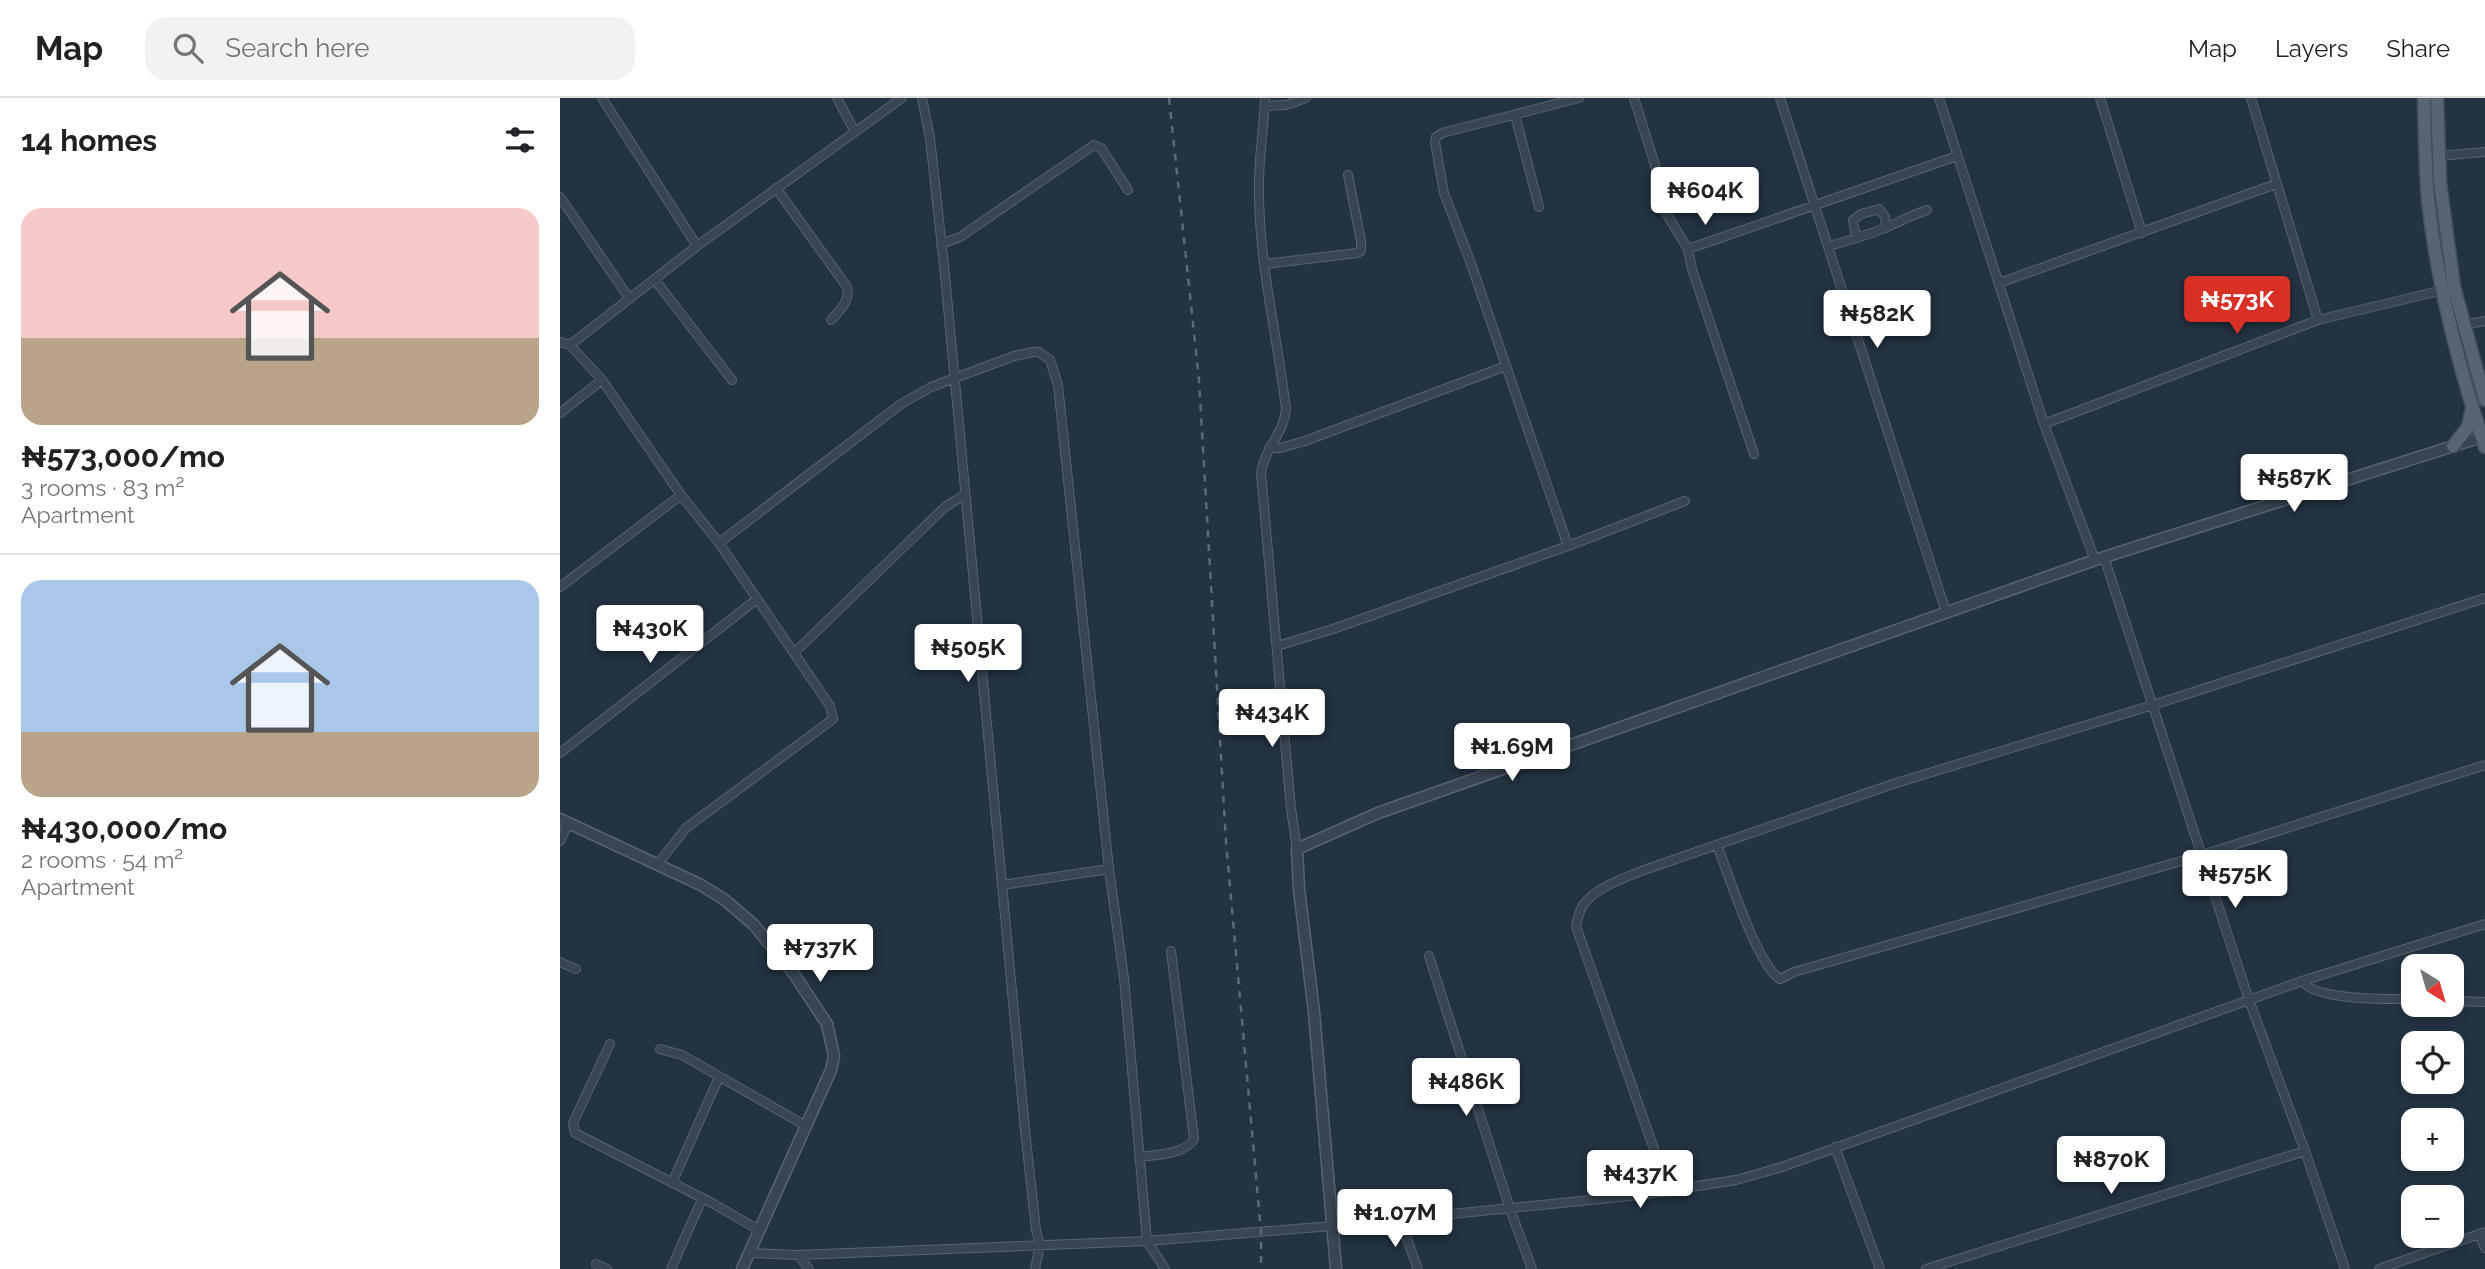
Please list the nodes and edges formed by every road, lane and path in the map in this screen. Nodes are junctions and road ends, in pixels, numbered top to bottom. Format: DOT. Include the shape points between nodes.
graph roads {
  1 [pos="602,98"];
  2 [pos="837,98"];
  3 [pos="902,98"];
  4 [pos="922,98"];
  5 [pos="1306,98"];
  6 [pos="1579,98"];
  7 [pos="1634,98"];
  8 [pos="1780,98"];
  9 [pos="1938,98"];
  10 [pos="2100,98"];
  11 [pos="2250,98"];
  12 [pos="2424,98"];
  13 [pos="2437,98"];
  14 [pos="1265,102"];
  15 [pos="1515,115"];
  16 [pos="855,132"];
  17 [pos="2485,152"];
  18 [pos="1957,156"];
  19 [pos="2439,156"];
  20 [pos="1348,175"];
  21 [pos="2276,184"];
  22 [pos="776,188"];
  23 [pos="1128,190"];
  24 [pos="560,197"];
  25 [pos="1816,204"];
  26 [pos="1539,207"];
  27 [pos="1927,210"];
  28 [pos="1886,228"];
  29 [pos="2142,233"];
  30 [pos="1856,238"];
  31 [pos="942,244"];
  32 [pos="697,246"];
  33 [pos="1829,246"];
  34 [pos="1688,249"];
  35 [pos="1265,264"];
  36 [pos="655,280"];
  37 [pos="1999,284"];
  38 [pos="2443,290"];
  39 [pos="629,298"];
  40 [pos="831,320"];
  41 [pos="2318,320"];
  42 [pos="2485,321"];
  43 [pos="2464,325"];
  44 [pos="560,342"];
  45 [pos="570,345"];
  46 [pos="1506,366"];
  47 [pos="602,380"];
  48 [pos="732,380"];
  49 [pos="953,380"];
  50 [pos="2479,402"];
  51 [pos="560,412"];
  52 [pos="2045,424"];
  53 [pos="2484,440"];
  54 [pos="2453,446"];
  55 [pos="1269,448"];
  56 [pos="1754,454"];
  57 [pos="681,495"];
  58 [pos="964,495"];
  59 [pos="1685,501"];
  60 [pos="719,543"];
  61 [pos="1568,546"];
  62 [pos="2099,558"];
  63 [pos="560,587"];
  64 [pos="2485,598"];
  65 [pos="757,599"];
  66 [pos="1946,612"];
  67 [pos="1278,646"];
  68 [pos="794,653"];
  69 [pos="2153,705"];
  70 [pos="560,753"];
  71 [pos="2485,765"];
  72 [pos="564,820"];
  73 [pos="560,841"];
  74 [pos="1717,845"];
  75 [pos="1297,849"];
  76 [pos="2202,855"];
  77 [pos="657,865"];
  78 [pos="1109,869"];
  79 [pos="1002,885"];
  80 [pos="2485,924"];
  81 [pos="1171,951"];
  82 [pos="1429,956"];
  83 [pos="560,962"];
  84 [pos="576,969"];
  85 [pos="2302,981"];
  86 [pos="2401,998"];
  87 [pos="2249,1000"];
  88 [pos="2464,1001"];
  89 [pos="2485,1002"];
  90 [pos="610,1044"];
  91 [pos="660,1048"];
  92 [pos="719,1077"];
  93 [pos="806,1126"];
  94 [pos="1835,1147"];
  95 [pos="2305,1151"];
  96 [pos="1139,1157"];
  97 [pos="672,1183"];
  98 [pos="1670,1192"];
  99 [pos="702,1199"];
  100 [pos="1510,1209"];
  101 [pos="1400,1220"];
  102 [pos="1332,1226"];
  103 [pos="759,1230"];
  104 [pos="2482,1233"];
  105 [pos="1147,1241"];
  106 [pos="1040,1245"];
  107 [pos="2485,1248"];
  108 [pos="749,1253"];
  109 [pos="798,1255"];
  110 [pos="596,1264"];
  111 [pos="607,1269"];
  112 [pos="671,1269"];
  113 [pos="742,1269"];
  114 [pos="809,1269"];
  115 [pos="1035,1269"];
  116 [pos="1165,1269"];
  117 [pos="1336,1269"];
  118 [pos="1418,1269"];
  119 [pos="1532,1269"];
  120 [pos="1880,1269"];
  121 [pos="1926,1269"];
  122 [pos="2346,1269"];
  123 [pos="2379,1269"];
  1 -- 32 [label="street"];
  2 -- 16 [label="street"];
  3 -- 16 [label="street"];
  4 -- 31 [label="street"];
  5 -- 14 [label="street" via="1286,104"];
  6 -- 15 [label="street"];
  7 -- 34 [label="street" via="1664,210"];
  8 -- 25 [label="street"];
  9 -- 18 [label="street"];
  10 -- 29 [label="street"];
  11 -- 21 [label="street"];
  12 -- 38 [label="main road" via="2428,200"];
  13 -- 19 [label="main road"];
  14 -- 35 [label="street" via="1259,184"];
  15 -- 26 [label="street"];
  15 -- 46 [label="street" via="1442,133 1434,142 1444,193"];
  16 -- 22 [label="street"];
  17 -- 19 [label="street"];
  18 -- 25 [label="street"];
  18 -- 37 [label="street"];
  19 -- 43 [label="main road" via="2444,222"];
  20 -- 35 [label="street" via="1361,251"];
  21 -- 29 [label="street"];
  21 -- 41 [label="street"];
  22 -- 32 [label="street"];
  22 -- 40 [label="street" via="847,287 846,303"];
  23 -- 31 [label="street" via="1101,148 1094,145 960,237"];
  24 -- 39 [label="street"];
  25 -- 33 [label="street"];
  25 -- 34 [label="street"];
  27 -- 28 [label="street"];
  28 -- 30 [label="street"];
  28 -- 30 [label="street" via="1880,209 1861,214 1853,220"];
  29 -- 37 [label="street"];
  30 -- 33 [label="street"];
  31 -- 49 [label="street"];
  32 -- 36 [label="street"];
  33 -- 66 [label="street"];
  34 -- 56 [label="street"];
  35 -- 55 [label="street" via="1286,409 1285,422"];
  36 -- 39 [label="street"];
  36 -- 48 [label="street"];
  37 -- 52 [label="street"];
  38 -- 41 [label="street"];
  38 -- 50 [label="main road"];
  39 -- 45 [label="street"];
  41 -- 52 [label="street"];
  42 -- 43 [label="street"];
  43 -- 50 [label="main road"];
  44 -- 45 [label="street"];
  45 -- 47 [label="street"];
  46 -- 55 [label="street" via="1305,441"];
  46 -- 61 [label="street"];
  47 -- 51 [label="street"];
  47 -- 57 [label="street"];
  49 -- 58 [label="street"];
  49 -- 60 [label="street" via="901,404"];
  49 -- 78 [label="street" via="1033,352 1044,355 1053,366"];
  50 -- 53 [label="main road"];
  50 -- 54 [label="main road"];
  52 -- 62 [label="street"];
  53 -- 54 [label="street"];
  54 -- 62 [label="street"];
  55 -- 67 [label="street" via="1261,473"];
  57 -- 60 [label="street"];
  57 -- 63 [label="street"];
  58 -- 68 [label="street" via="945,507"];
  58 -- 79 [label="street"];
  59 -- 61 [label="street"];
  60 -- 65 [label="street"];
  61 -- 67 [label="street"];
  62 -- 66 [label="street"];
  62 -- 69 [label="street"];
  64 -- 69 [label="street"];
  65 -- 68 [label="street"];
  65 -- 70 [label="street"];
  66 -- 75 [label="street" via="1378,813"];
  67 -- 75 [label="street"];
  68 -- 77 [label="street" via="830,706 833,719 686,828"];
  69 -- 74 [label="street" via="1896,783"];
  69 -- 76 [label="street"];
  71 -- 76 [label="street"];
  72 -- 73 [label="street"];
  72 -- 77 [label="street"];
  74 -- 76 [label="street" via="1758,950 1780,979"];
  74 -- 98 [label="street" via="1616,881 1585,902 1576,926"];
  75 -- 102 [label="street"];
  76 -- 87 [label="street"];
  77 -- 93 [label="street" via="701,885 754,925 827,1024 834,1056"];
  78 -- 79 [label="street"];
  78 -- 96 [label="street" via="1124,978"];
  79 -- 106 [label="street"];
  80 -- 85 [label="street"];
  81 -- 96 [label="street" via="1194,1139 1178,1150"];
  82 -- 100 [label="street"];
  83 -- 84 [label="street"];
  85 -- 86 [label="street" via="2314,991"];
  85 -- 87 [label="street"];
  87 -- 94 [label="street"];
  87 -- 95 [label="street"];
  88 -- 89 [label="street"];
  90 -- 97 [label="street" via="573,1123 575,1133"];
  91 -- 92 [label="street"];
  92 -- 93 [label="street"];
  92 -- 97 [label="street"];
  93 -- 103 [label="street"];
  94 -- 98 [label="street" via="1736,1181"];
  94 -- 120 [label="street"];
  95 -- 121 [label="street"];
  95 -- 122 [label="street"];
  96 -- 105 [label="street"];
  97 -- 99 [label="street"];
  98 -- 100 [label="street"];
  99 -- 103 [label="street"];
  99 -- 112 [label="street"];
  100 -- 101 [label="street"];
  100 -- 119 [label="street"];
  101 -- 102 [label="street"];
  101 -- 118 [label="street"];
  102 -- 105 [label="street"];
  102 -- 117 [label="street"];
  103 -- 108 [label="street"];
  104 -- 107 [label="street"];
  104 -- 123 [label="street"];
  105 -- 106 [label="street"];
  105 -- 116 [label="street"];
  106 -- 109 [label="street"];
  106 -- 115 [label="street"];
  108 -- 109 [label="street"];
  108 -- 113 [label="street"];
  109 -- 114 [label="street"];
  110 -- 111 [label="street"];
}
